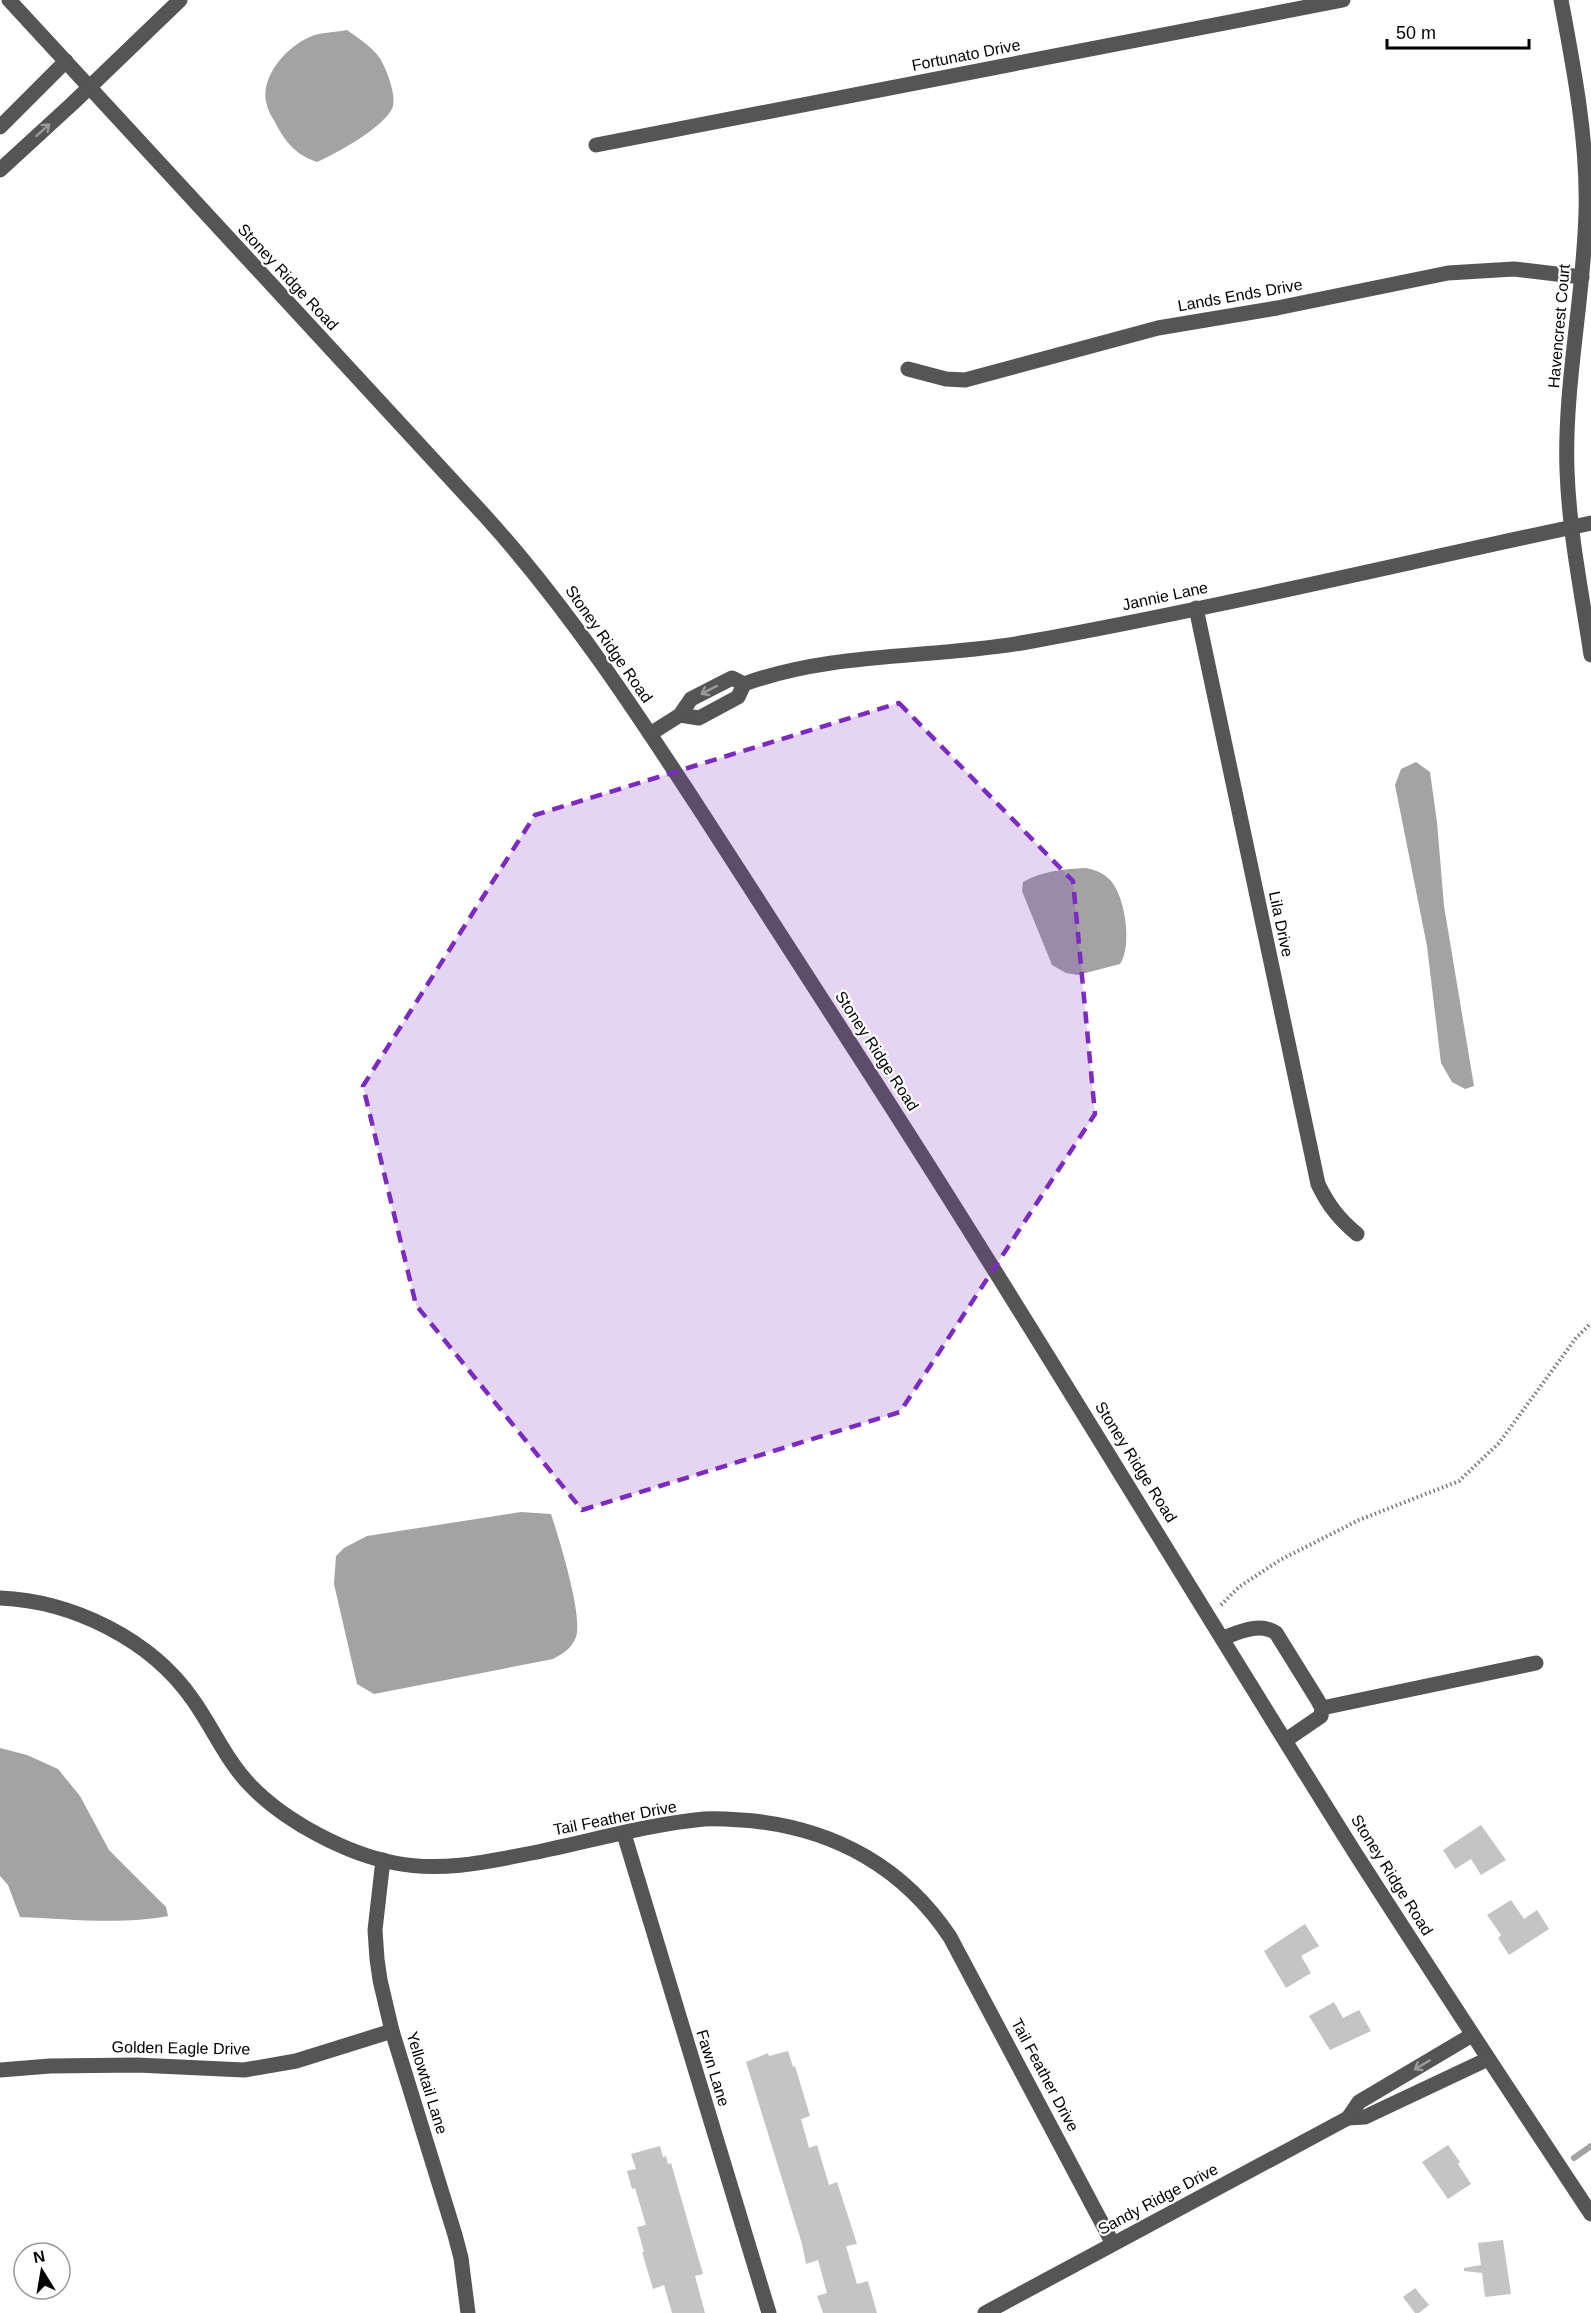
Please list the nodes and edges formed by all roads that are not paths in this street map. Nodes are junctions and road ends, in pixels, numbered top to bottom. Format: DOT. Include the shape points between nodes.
graph roads {
  1 [pos="9,0"];
  2 [pos="180,0"];
  3 [pos="1342,0"];
  4 [pos="1560,0"];
  5 [pos="66,61"];
  6 [pos="89,86"];
  7 [pos="0,127"];
  8 [pos="596,145"];
  9 [pos="0,170"];
  10 [pos="1582,277"];
  11 [pos="908,369"];
  12 [pos="1591,523"];
  13 [pos="1572,527"];
  14 [pos="1196,608"];
  15 [pos="1591,655"];
  16 [pos="650,734"];
  17 [pos="1357,1234"];
  18 [pos="0,1598"];
  19 [pos="1223,1638"];
  20 [pos="1536,1662"];
  21 [pos="1322,1708"];
  22 [pos="1286,1740"];
  23 [pos="624,1834"];
  24 [pos="382,1860"];
  25 [pos="392,2031"];
  26 [pos="1472,2035"];
  27 [pos="1488,2060"];
  28 [pos="0,2070"];
  29 [pos="1347,2118"];
  30 [pos="1591,2214"];
  31 [pos="1113,2244"];
  32 [pos="468,2313"];
  33 [pos="769,2313"];
  34 [pos="985,2313"];
  1 -- 5 [label="street, Stoney Ridge Road"];
  2 -- 6 [label="street"];
  3 -- 8 [label="street, Fortunato Drive"];
  4 -- 10 [label="street, Havencrest Court" via="1585,172"];
  5 -- 6 [label="street, Stoney Ridge Road"];
  5 -- 7 [label="street"];
  9 -- 6 [label="street, one-way"];
  6 -- 16 [label="street, Stoney Ridge Road" via="530,565"];
  10 -- 11 [label="street, Lands Ends Drive" via="1514,269 1448,273 1158,328 965,380"];
  10 -- 13 [label="street, Havencrest Court" via="1570,401"];
  12 -- 13 [label="street, Jannie Lane"];
  13 -- 14 [label="street, Jannie Lane"];
  13 -- 15 [label="street, Havencrest Court"];
  14 -- 16 [label="street, Jannie Lane" via="1006,645 810,666 768,675 744,684 738,697 699,718 680,715"];
  14 -- 17 [label="street, Lila Drive" via="1318,1184 1326,1202"];
  16 -- 19 [label="street, Stoney Ridge Road" via="903,1125"];
  18 -- 24 [label="street, Tail Feather Drive" via="38,1602 70,1611 134,1643 184,1687 238,1771 260,1794 338,1845"];
  19 -- 21 [label="street" via="1252,1629 1276,1633"];
  19 -- 22 [label="street, Stoney Ridge Road"];
  20 -- 21 [label="street"];
  21 -- 22 [label="street" via="1321,1716"];
  22 -- 26 [label="street, Stoney Ridge Road"];
  23 -- 24 [label="street, Tail Feather Drive" via="459,1866"];
  23 -- 31 [label="street, Tail Feather Drive" via="702,1819 771,1823 830,1838 894,1875 923,1901 950,1937"];
  23 -- 33 [label="street, Fawn Lane"];
  24 -- 25 [label="street, Yellowtail Lane" via="375,1943"];
  25 -- 28 [label="street, Golden Eagle Drive" via="296,2061 244,2070 127,2065"];
  25 -- 32 [label="street, Yellowtail Lane" via="455,2235"];
  26 -- 27 [label="street, Stoney Ridge Road"];
  26 -- 29 [label="street, Sandy Ridge Drive, one-way" via="1359,2102"];
  27 -- 29 [label="street, Sandy Ridge Drive" via="1365,2117"];
  27 -- 30 [label="street, Stoney Ridge Road"];
  29 -- 31 [label="street, Sandy Ridge Drive"];
  31 -- 34 [label="street, Sandy Ridge Drive"];
}
